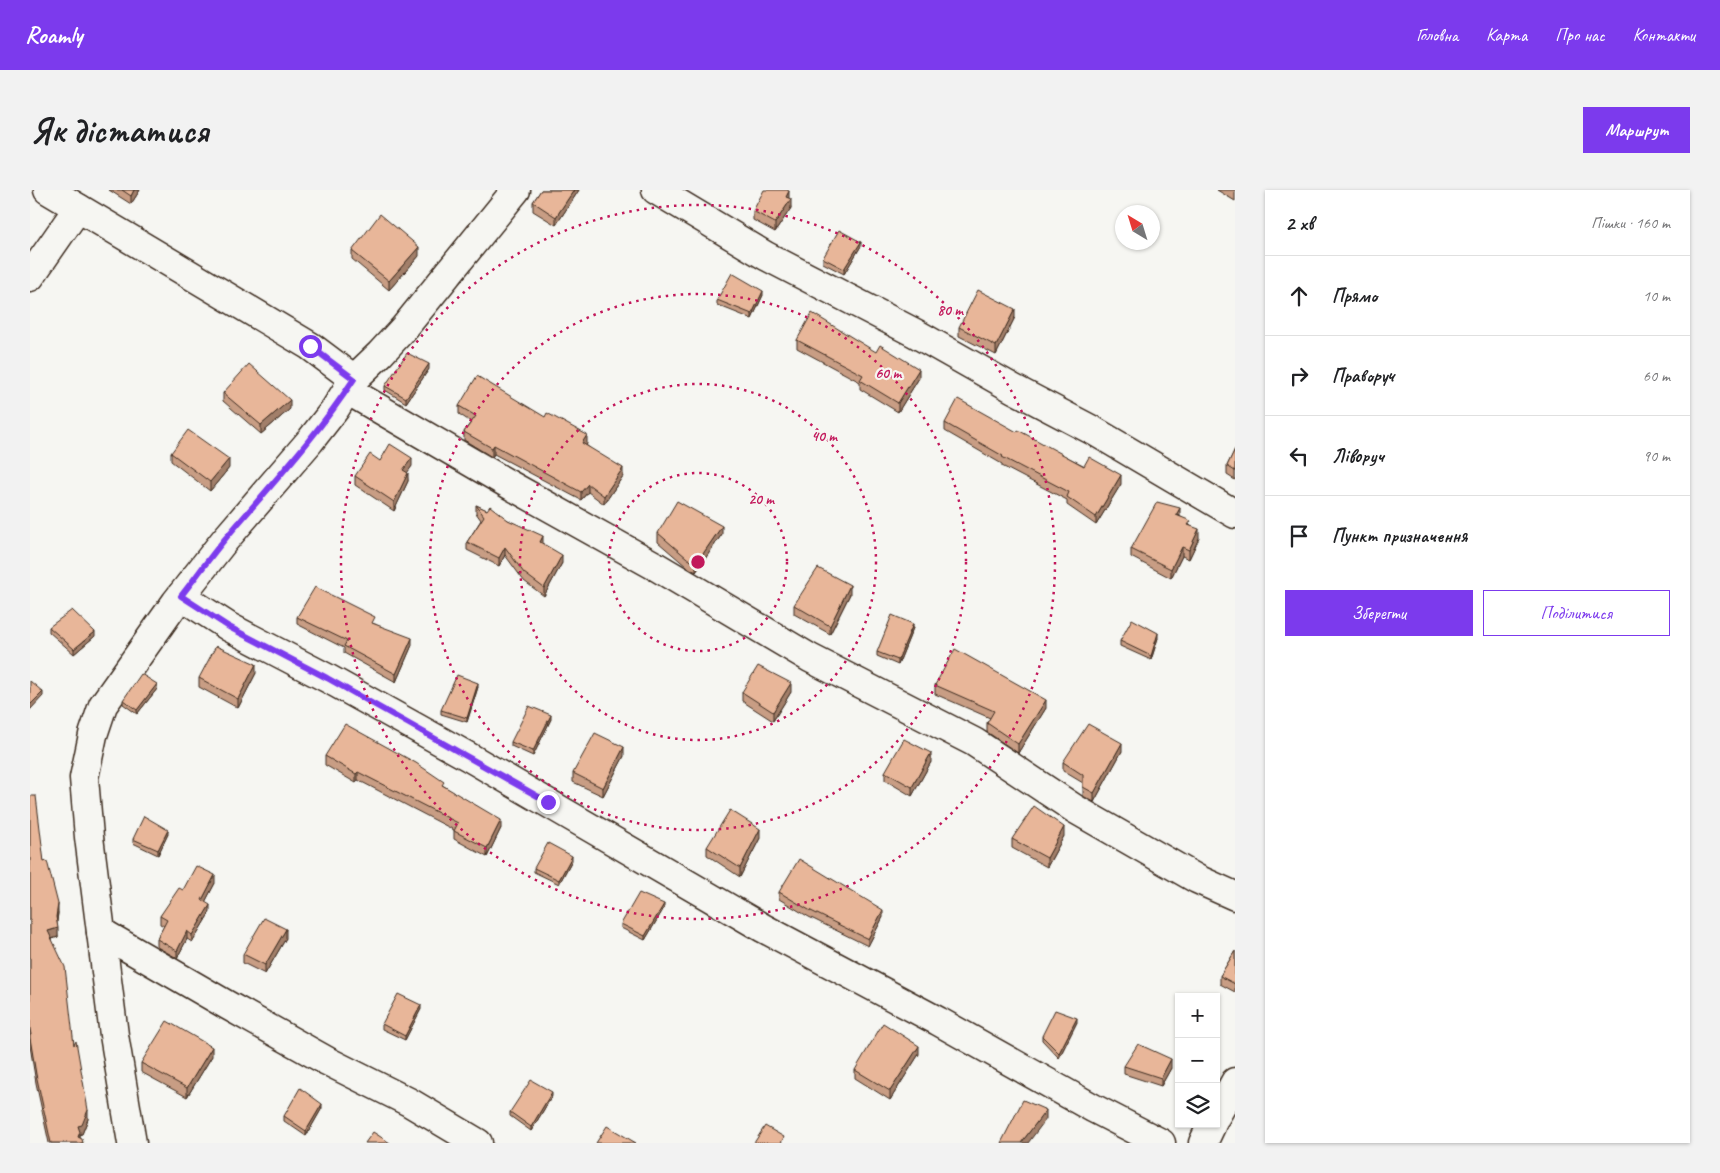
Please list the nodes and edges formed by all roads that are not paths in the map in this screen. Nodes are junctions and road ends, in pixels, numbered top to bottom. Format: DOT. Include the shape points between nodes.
graph roads {
  1 [pos="516,190"];
  2 [pos="656,190"];
  3 [pos="65,197"];
  4 [pos="30,277"];
  5 [pos="351,384"];
  6 [pos="1235,514"];
  7 [pos="181,596"];
  8 [pos="1235,896"];
  9 [pos="101,932"];
  10 [pos="1235,1082"];
  11 [pos="1220,1109"];
  12 [pos="1210,1128"];
  13 [pos="132,1143"];
  14 [pos="478,1143"];
  15 [pos="1161,1143"];
  16 [pos="1203,1143"];
  1 -- 5 [label="street" via="404,328"];
  2 -- 6 [label="street" via="766,256 1094,431"];
  3 -- 4 [label="street"];
  3 -- 5 [label="street" via="310,346"];
  5 -- 7 [label="street" via="310,441"];
  5 -- 8 [label="street" via="510,485 810,658 974,742 1075,809 1197,879"];
  7 -- 9 [label="street" via="103,705 93,735 84,778"];
  7 -- 15 [label="street" via="229,627 461,752 763,928"];
  9 -- 13 [label="street"];
  9 -- 14 [label="street" via="243,1015 409,1102"];
  10 -- 11 [label="street"];
  12 -- 16 [label="street"];
}
